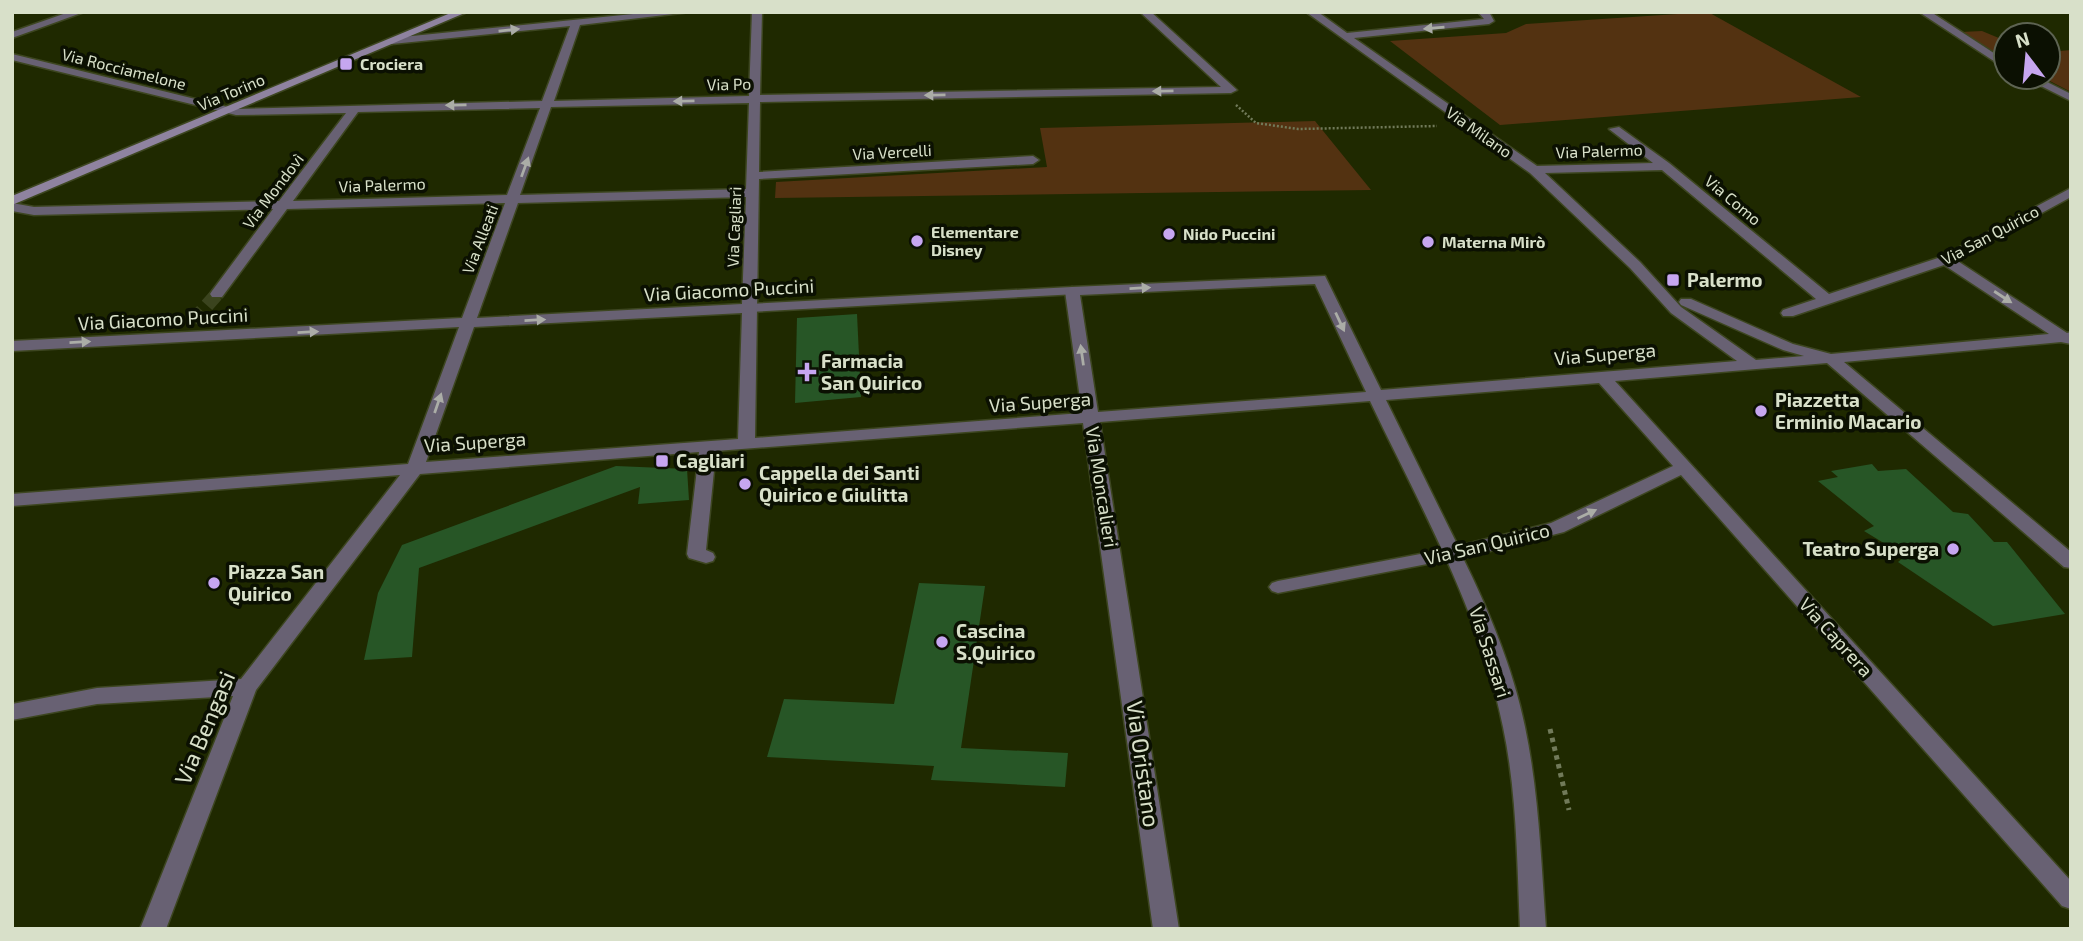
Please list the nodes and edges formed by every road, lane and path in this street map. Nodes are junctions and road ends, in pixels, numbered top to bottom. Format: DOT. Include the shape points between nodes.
graph roads {
  1 [pos="79,12"];
  2 [pos="462,12"];
  3 [pos="685,12"];
  4 [pos="757,12"];
  5 [pos="1145,12"];
  6 [pos="1311,12"];
  7 [pos="1483,12"];
  8 [pos="1924,12"];
  9 [pos="576,23"];
  10 [pos="12,35"];
  11 [pos="1343,36"];
  12 [pos="392,41"];
  13 [pos="12,57"];
  14 [pos="1992,57"];
  15 [pos="757,99"];
  16 [pos="548,103"];
  17 [pos="355,108"];
  18 [pos="227,111"];
  19 [pos="1256,123"];
  20 [pos="1469,124"];
  21 [pos="1615,129"];
  22 [pos="1033,160"];
  23 [pos="1665,166"];
  24 [pos="1534,170"];
  25 [pos="754,176"];
  26 [pos="2071,192"];
  27 [pos="753,193"];
  28 [pos="513,199"];
  29 [pos="12,201"];
  30 [pos="2053,201"];
  31 [pos="285,205"];
  32 [pos="12,207"];
  33 [pos="2071,211"];
  34 [pos="1946,260"];
  35 [pos="1635,265"];
  36 [pos="1072,291"];
  37 [pos="217,294"];
  38 [pos="1827,300"];
  39 [pos="1686,302"];
  40 [pos="749,308"];
  41 [pos="1788,313"];
  42 [pos="193,321"];
  43 [pos="466,324"];
  44 [pos="1702,329"];
  45 [pos="180,338"];
  46 [pos="2069,339"];
  47 [pos="12,346"];
  48 [pos="1830,358"];
  49 [pos="1779,362"];
  50 [pos="1751,364"];
  51 [pos="1699,368"];
  52 [pos="1602,376"];
  53 [pos="1374,395"];
  54 [pos="1091,419"];
  55 [pos="746,444"];
  56 [pos="708,446"];
  57 [pos="416,467"];
  58 [pos="1684,467"];
  59 [pos="12,500"];
  60 [pos="1452,554"];
  61 [pos="706,557"];
  62 [pos="2071,562"];
  63 [pos="1278,587"];
  64 [pos="1119,599"];
  65 [pos="247,687"];
  66 [pos="12,712"];
  67 [pos="1550,729"];
  68 [pos="1569,810"];
  69 [pos="2071,898"];
  70 [pos="153,929"];
  71 [pos="1167,929"];
  72 [pos="1532,929"];
  1 -- 10 [label="street"];
  2 -- 12 [label="main road, Via Torino"];
  3 -- 9 [label="street"];
  4 -- 15 [label="street, Via Cagliari"];
  5 -- 15 [label="street, Via Po, one-way" via="1231,90"];
  6 -- 11 [label="street, Via Milano"];
  7 -- 11 [label="street, one-way" via="1489,21"];
  8 -- 14 [label="street"];
  12 -- 9 [label="street, one-way"];
  9 -- 16 [label="street, Via Alleati"];
  11 -- 20 [label="street, Via Milano"];
  12 -- 18 [label="main road, Via Torino"];
  13 -- 18 [label="street, Via Rocciamelone"];
  15 -- 16 [label="street, Via Po, one-way"];
  15 -- 25 [label="street, Via Cagliari"];
  16 -- 17 [label="street, Via Po, one-way"];
  28 -- 16 [label="street, Via Alleati, one-way"];
  17 -- 18 [label="street, Via Po"];
  17 -- 31 [label="street, Via Mondovì"];
  18 -- 29 [label="main road, Via Torino"];
  19 -- 20 [label="path" via="1322,130"];
  20 -- 24 [label="street, Via Milano"];
  21 -- 23 [label="street, Via Como"];
  22 -- 25 [label="street, Via Vercelli"];
  23 -- 24 [label="street, Via Palermo"];
  23 -- 38 [label="street, Via Como"];
  24 -- 35 [label="street, Via Milano"];
  25 -- 27 [label="street, Via Cagliari"];
  26 -- 30 [label="street, Via San Quirico"];
  27 -- 28 [label="street, Via Palermo"];
  27 -- 40 [label="street, Via Cagliari"];
  28 -- 31 [label="street, Via Palermo"];
  28 -- 43 [label="street, Via Alleati"];
  30 -- 33 [label="street"];
  30 -- 34 [label="street, Via San Quirico"];
  31 -- 32 [label="street, Via Palermo" via="34,211"];
  31 -- 37 [label="street, Via Mondovì"];
  34 -- 38 [label="street, Via San Quirico"];
  34 -- 46 [label="street, one-way"];
  35 -- 39 [label="street, Via Milano"];
  35 -- 44 [label="street, Via Milano" via="1676,310"];
  36 -- 40 [label="street, Via Giacomo Puccini"];
  36 -- 53 [label="street, Via Giacomo Puccini, one-way" via="1320,279"];
  54 -- 36 [label="street, Via Moncalieri, one-way"];
  38 -- 41 [label="street, Via San Quirico"];
  39 -- 48 [label="street" via="1788,347"];
  39 -- 49 [label="street, Via Milano"];
  43 -- 40 [label="street, Via Giacomo Puccini, one-way"];
  40 -- 55 [label="street, Via Cagliari"];
  42 -- 45 [label="street"];
  45 -- 43 [label="street, Via Giacomo Puccini, one-way"];
  57 -- 43 [label="street, Via Alleati, one-way"];
  44 -- 50 [label="street, Via Milano"];
  44 -- 51 [label="street" via="1711,353"];
  47 -- 45 [label="street, Via Giacomo Puccini, one-way"];
  46 -- 48 [label="street, Via Superga"];
  48 -- 49 [label="street, Via Superga"];
  48 -- 62 [label="street"];
  49 -- 50 [label="street, Via Superga"];
  50 -- 51 [label="street, Via Superga"];
  51 -- 52 [label="street, Via Superga"];
  52 -- 53 [label="street, Via Superga"];
  52 -- 58 [label="street, Via Caprera"];
  53 -- 54 [label="street, Via Superga"];
  53 -- 60 [label="street, Via Sassari"];
  54 -- 55 [label="street, Via Superga"];
  54 -- 64 [label="street, Via Moncalieri"];
  55 -- 56 [label="street, Via Superga"];
  56 -- 57 [label="street, Via Superga"];
  56 -- 61 [label="street" via="696,554"];
  57 -- 59 [label="street, Via Superga"];
  57 -- 65 [label="street, Via Bengasi"];
  60 -- 58 [label="street, Via San Quirico, one-way" via="1557,528"];
  58 -- 69 [label="street, Via Caprera"];
  60 -- 63 [label="lane, Via San Quirico"];
  60 -- 72 [label="street, Via Sassari" via="1482,617 1514,726 1526,807"];
  64 -- 71 [label="street, Via Oristano"];
  65 -- 66 [label="street" via="97,696"];
  65 -- 70 [label="street, Via Bengasi"];
  67 -- 68 [label="path"];
}
